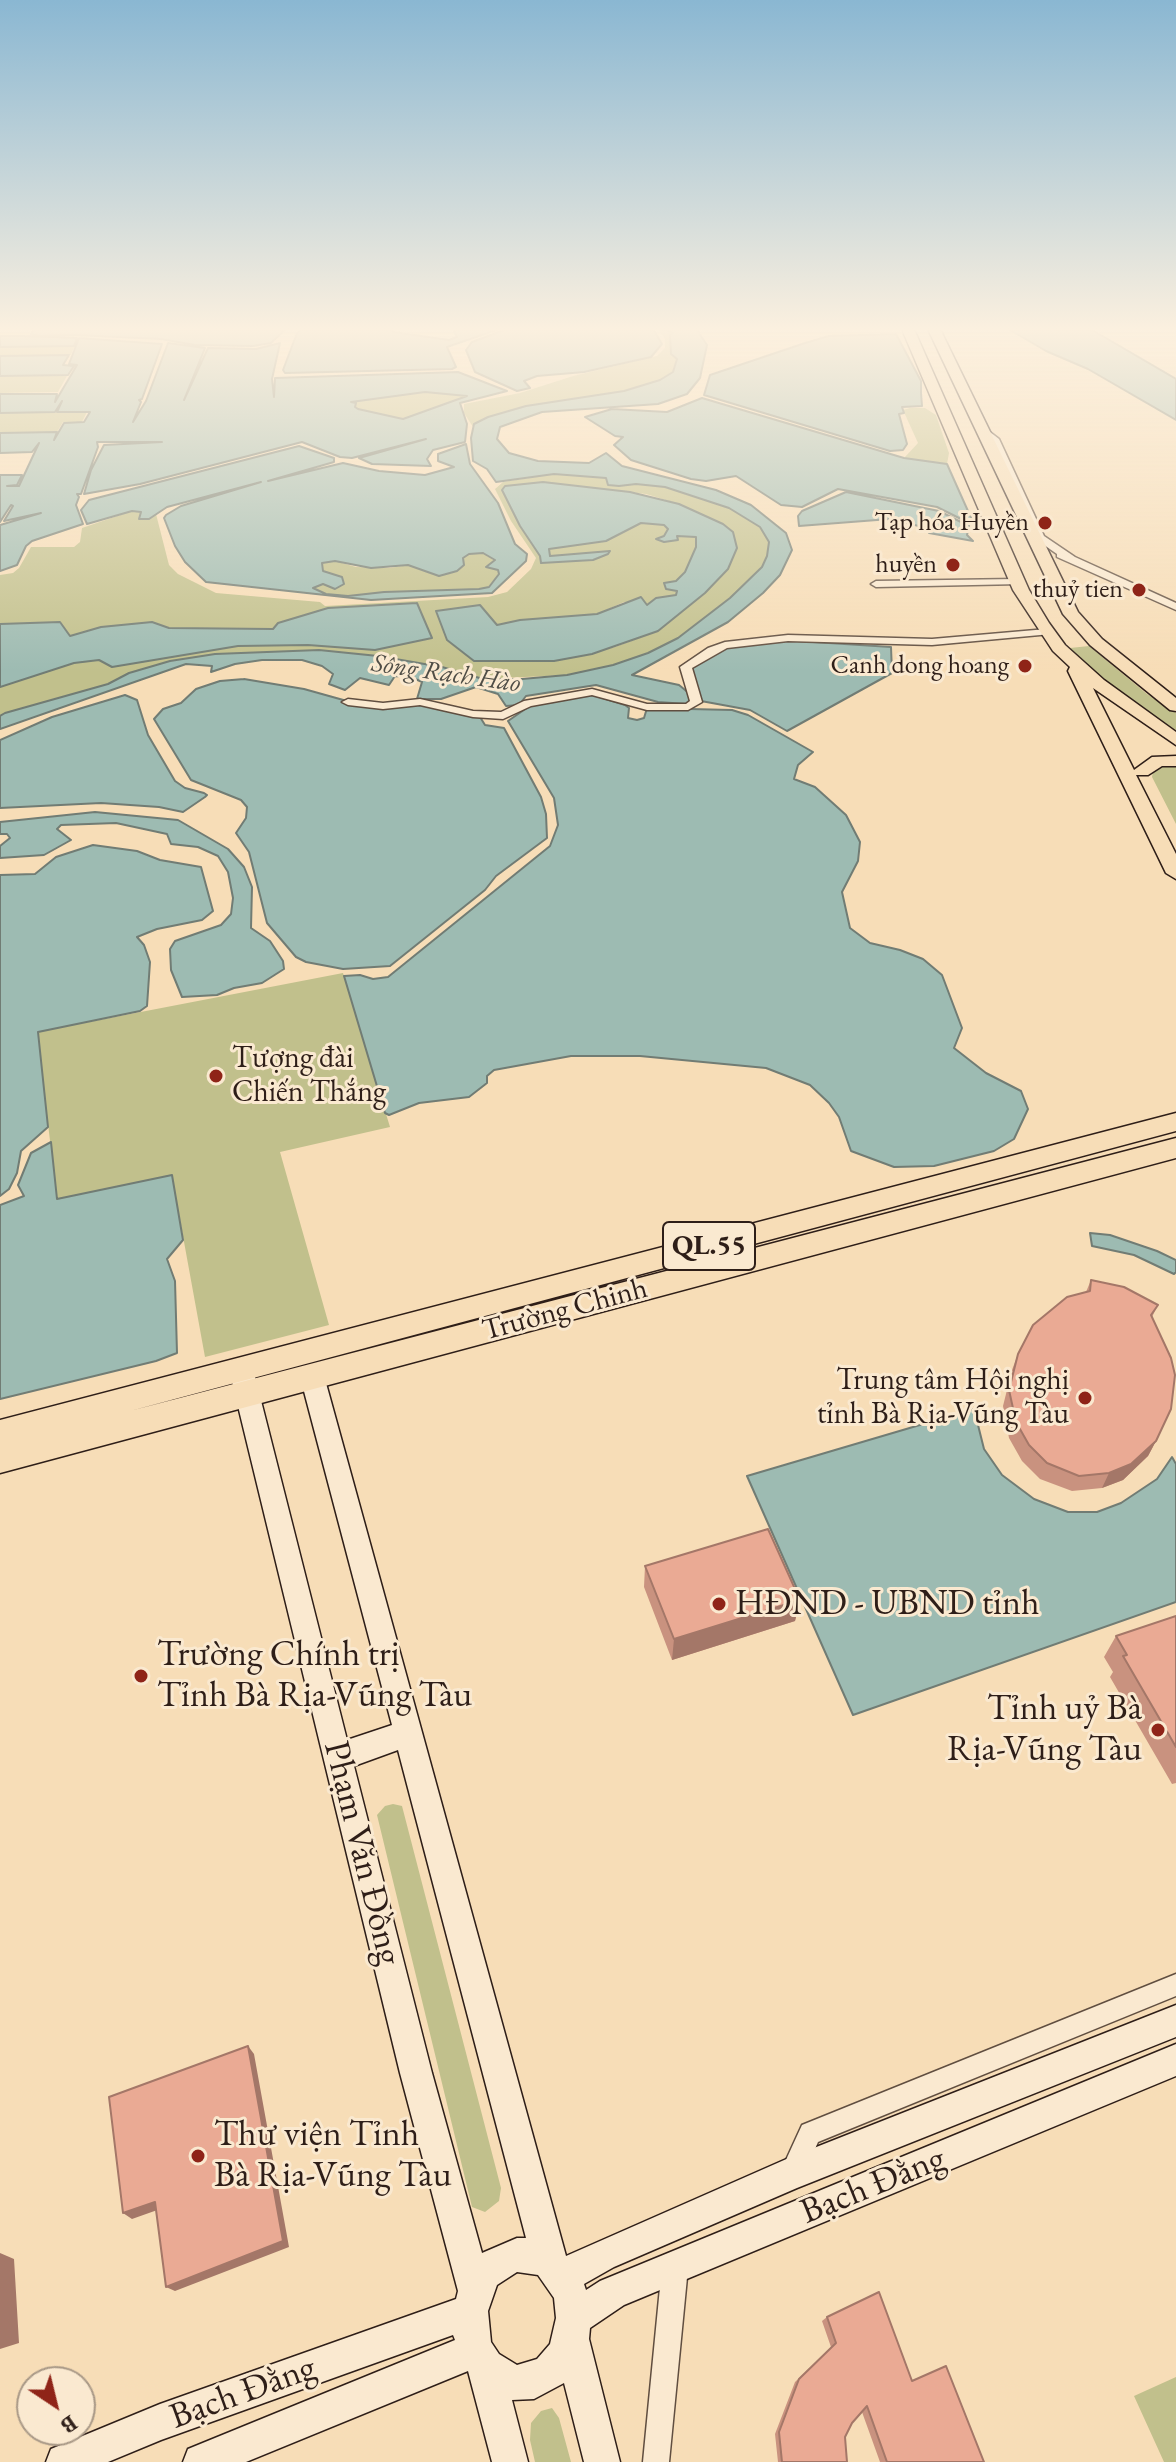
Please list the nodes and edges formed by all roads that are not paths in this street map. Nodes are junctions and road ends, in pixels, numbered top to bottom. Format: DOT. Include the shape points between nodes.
graph roads {
  1 [pos="957,442"];
  2 [pos="988,442"];
  3 [pos="995,442"];
  4 [pos="1038,549"];
  5 [pos="1070,558"];
  6 [pos="1017,582"];
  7 [pos="876,584"];
  8 [pos="1176,607"];
  9 [pos="1047,632"];
  10 [pos="1074,661"];
  11 [pos="348,702"];
  12 [pos="1176,706"];
  13 [pos="1176,740"];
  14 [pos="1176,761"];
  15 [pos="1133,772"];
  16 [pos="1176,838"];
  17 [pos="1176,873"];
  18 [pos="1176,1122"];
  19 [pos="1176,1148"];
  20 [pos="987,1186"];
  21 [pos="308,1364"];
  22 [pos="244,1380"];
  23 [pos="0,1433"];
  24 [pos="0,1459"];
  25 [pos="408,1733"];
  26 [pos="339,1757"];
  27 [pos="1176,1985"];
  28 [pos="1176,2021"];
  29 [pos="1176,2060"];
  30 [pos="791,2174"];
  31 [pos="675,2267"];
  32 [pos="556,2270"];
  33 [pos="472,2301"];
  34 [pos="572,2328"];
  35 [pos="480,2359"];
  36 [pos="64,2462"];
  37 [pos="201,2462"];
  38 [pos="510,2462"];
  39 [pos="602,2462"];
  40 [pos="656,2462"];
  1 -- 6 [label="main road"];
  2 -- 4 [label="main road"];
  3 -- 5 [label="street" via="1040,538"];
  4 -- 5 [label="street"];
  4 -- 12 [label="main road" via="1062,600 1083,629"];
  5 -- 8 [label="street"];
  6 -- 7 [label="street"];
  6 -- 9 [label="main road"];
  9 -- 10 [label="main road"];
  9 -- 11 [label="street" via="932,642 788,638 725,645 686,667 696,702 688,707 628,704 592,692 528,703 503,716 420,702"];
  10 -- 13 [label="main road"];
  10 -- 15 [label="main road"];
  14 -- 15 [label="main road" via="1158,761"];
  15 -- 16 [label="main road"];
  15 -- 17 [label="main road"];
  18 -- 20 [label="highway, Trường Chinh / QL.55"];
  19 -- 20 [label="highway, Trường Chinh / QL.55"];
  20 -- 21 [label="highway, Trường Chinh / QL.55"];
  21 -- 22 [label="highway, Trường Chinh / QL.55"];
  21 -- 25 [label="street"];
  22 -- 23 [label="highway, Trường Chinh / QL.55"];
  22 -- 24 [label="highway, Trường Chinh / QL.55"];
  22 -- 26 [label="street, Phạm Văn Đồng"];
  25 -- 26 [label="street"];
  25 -- 32 [label="street"];
  26 -- 33 [label="street, Phạm Văn Đồng"];
  27 -- 30 [label="street, Bạch Đằng" via="810,2133"];
  28 -- 30 [label="street, Bạch Đằng"];
  29 -- 31 [label="street, Bạch Đằng"];
  30 -- 32 [label="street, Bạch Đằng"];
  31 -- 34 [label="street, Bạch Đằng" via="612,2293"];
  31 -- 40 [label="street"];
  32 -- 33 [label="street" via="534,2256 500,2261 485,2273"];
  32 -- 34 [label="street" via="571,2296"];
  33 -- 35 [label="street" via="470,2331"];
  33 -- 36 [label="street, Bạch Đằng"];
  34 -- 35 [label="street" via="563,2357 534,2381 500,2378"];
  34 -- 39 [label="street"];
  35 -- 37 [label="street, Bạch Đằng"];
  35 -- 38 [label="street"];
}
